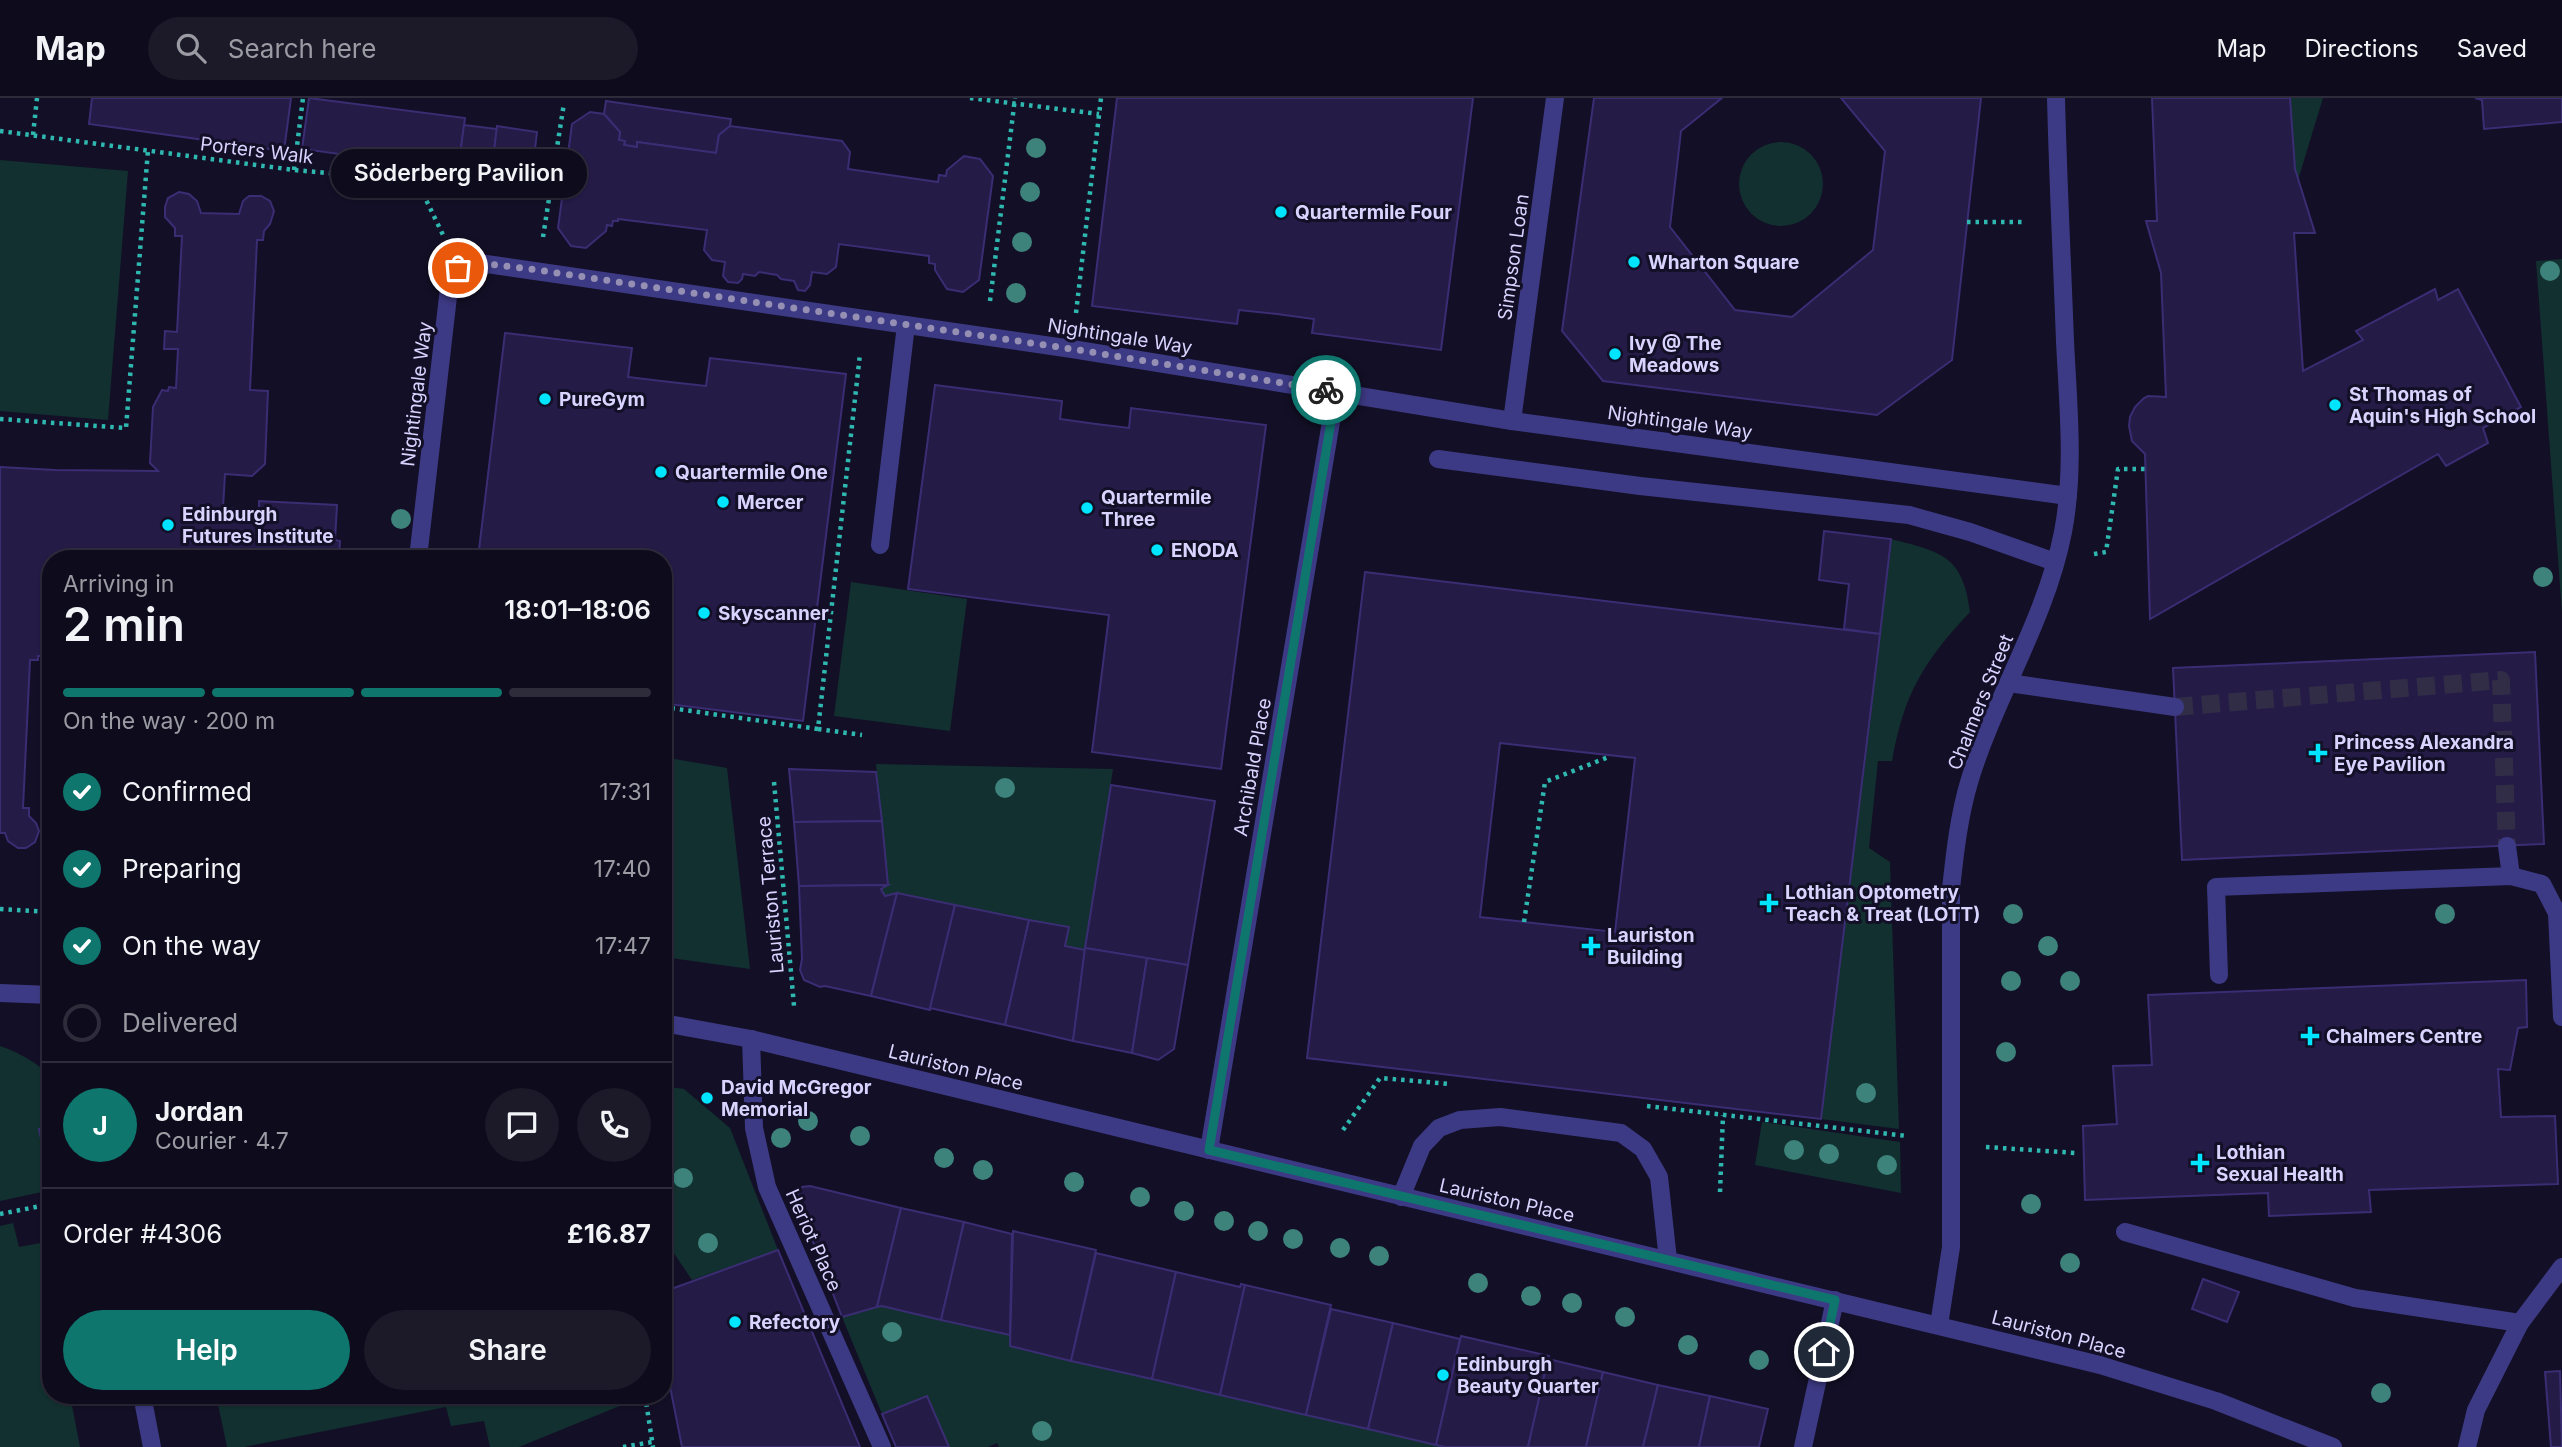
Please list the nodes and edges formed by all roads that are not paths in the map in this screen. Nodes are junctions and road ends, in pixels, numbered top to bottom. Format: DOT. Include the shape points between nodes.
graph roads {
  1 [pos="1555,98"];
  2 [pos="2056,98"];
  3 [pos="906,325"];
  4 [pos="1336,392"];
  5 [pos="1512,421"];
  6 [pos="1437,459"];
  7 [pos="2068,496"];
  8 [pos="880,545"];
  9 [pos="419,550"];
  10 [pos="2055,562"];
  11 [pos="2009,682"];
  12 [pos="2175,707"];
  13 [pos="2507,846"];
  14 [pos="2511,876"];
  15 [pos="2219,975"];
  16 [pos="0,993"];
  17 [pos="42,995"];
  18 [pos="2562,1017"];
  19 [pos="672,1025"];
  20 [pos="751,1040"];
  21 [pos="1209,1150"];
  22 [pos="1401,1196"];
  23 [pos="2125,1232"];
  24 [pos="1668,1260"];
  25 [pos="2562,1267"];
  26 [pos="1835,1300"];
  27 [pos="2520,1323"];
  28 [pos="1939,1325"];
  29 [pos="144,1404"];
  30 [pos="152,1447"];
  31 [pos="882,1447"];
  32 [pos="1803,1447"];
  33 [pos="2333,1447"];
  34 [pos="2467,1447"];
  1 -- 5 [label="street, Simpson Loan"];
  2 -- 7 [label="street, Chalmers Street" via="2070,439"];
  3 -- 4 [label="street, Nightingale Way"];
  3 -- 8 [label="street"];
  3 -- 9 [label="street, Nightingale Way" via="537,270 473,262 458,268 450,279"];
  4 -- 5 [label="street, Nightingale Way"];
  4 -- 21 [label="street, Archibald Place"];
  5 -- 7 [label="street, Nightingale Way"];
  6 -- 10 [label="street" via="1909,514"];
  7 -- 10 [label="street, Chalmers Street"];
  10 -- 11 [label="street, Chalmers Street"];
  11 -- 12 [label="street"];
  11 -- 28 [label="street, Chalmers Street" via="1970,780 1951,889 1951,1247"];
  13 -- 14 [label="street"];
  14 -- 15 [label="street" via="2216,887"];
  14 -- 18 [label="street" via="2542,884 2557,913"];
  16 -- 17 [label="street"];
  19 -- 20 [label="street, Lauriston Place"];
  20 -- 21 [label="street, Lauriston Place"];
  20 -- 31 [label="street, Heriot Place" via="754,1128 767,1187"];
  21 -- 22 [label="street, Lauriston Place"];
  22 -- 24 [label="street, Lauriston Place"];
  22 -- 24 [label="street" via="1422,1146 1439,1128 1460,1120 1500,1117 1621,1133 1643,1149 1659,1177"];
  23 -- 27 [label="street" via="2356,1298"];
  24 -- 26 [label="street, Lauriston Place"];
  25 -- 27 [label="street"];
  26 -- 28 [label="street, Lauriston Place"];
  26 -- 32 [label="street"];
  27 -- 34 [label="street" via="2476,1410"];
  28 -- 33 [label="street, Lauriston Place" via="2100,1365 2216,1401"];
  29 -- 30 [label="street"];
}
